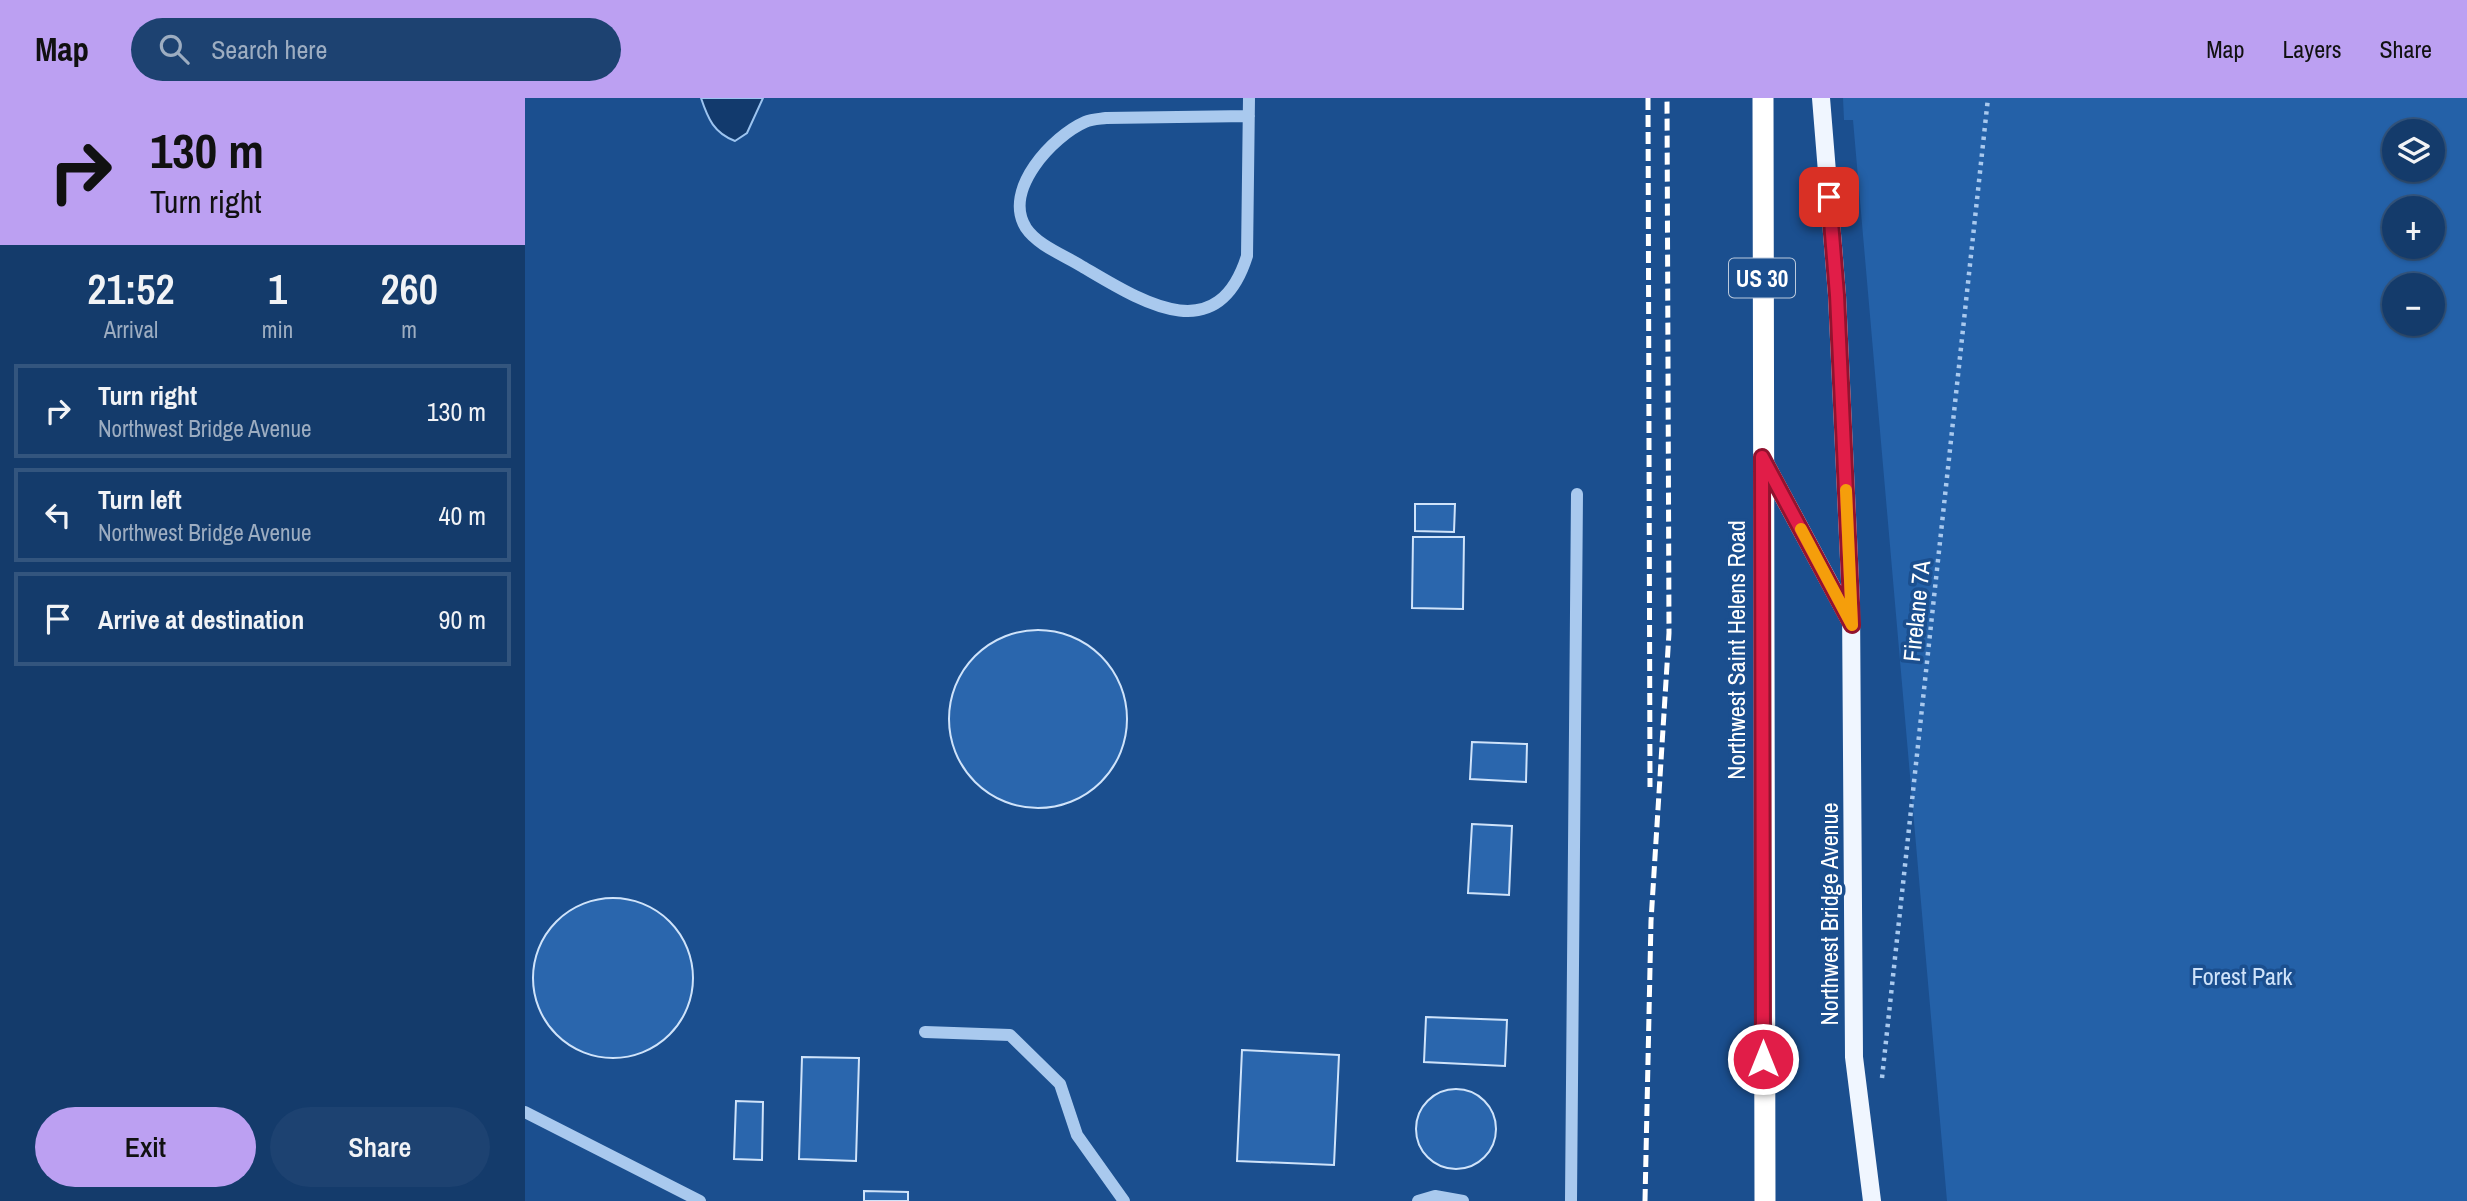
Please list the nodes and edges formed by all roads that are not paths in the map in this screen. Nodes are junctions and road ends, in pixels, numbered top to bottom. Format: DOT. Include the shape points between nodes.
graph roads {
  1 [pos="1249,98"];
  2 [pos="1763,98"];
  3 [pos="1821,98"];
  4 [pos="1249,116"];
  5 [pos="1762,457"];
  6 [pos="1577,494"];
  7 [pos="1852,625"];
  8 [pos="925,1032"];
  9 [pos="525,1112"];
  10 [pos="700,1201"];
  11 [pos="1124,1201"];
  12 [pos="1417,1201"];
  13 [pos="1463,1201"];
  14 [pos="1571,1201"];
  15 [pos="1765,1201"];
  16 [pos="1872,1201"];
  1 -- 4 [label="lane"];
  2 -- 5 [label="highway, Northwest Saint Helens Road / US 30"];
  3 -- 7 [label="main road, Northwest Bridge Avenue" via="1837,295"];
  4 -- 4 [label="lane" via="1247,256 1240,278 1221,299 1204,309 1158,307 1131,296 1039,240 1026,227 1021,211 1025,181 1047,149 1087,121"];
  5 -- 7 [label="main road, Northwest Bridge Avenue"];
  5 -- 15 [label="highway, Northwest Saint Helens Road / US 30"];
  6 -- 14 [label="lane"];
  7 -- 16 [label="main road, Northwest Bridge Avenue" via="1854,1056"];
  8 -- 11 [label="lane" via="1010,1035 1060,1084 1077,1135"];
  9 -- 10 [label="lane"];
  12 -- 13 [label="lane" via="1435,1196"];
}
